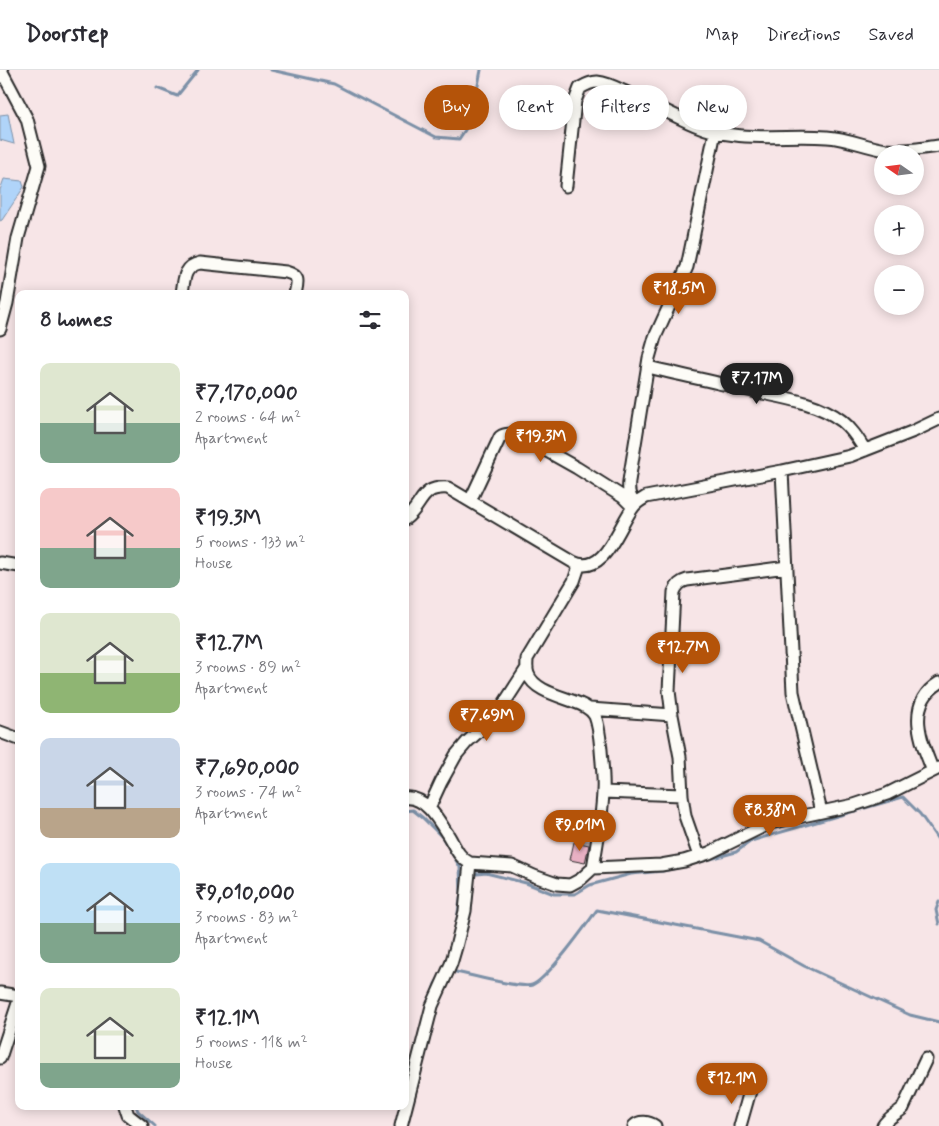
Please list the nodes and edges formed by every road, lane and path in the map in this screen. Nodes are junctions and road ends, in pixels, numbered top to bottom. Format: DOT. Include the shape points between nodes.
graph roads {
  1 [pos="1,70"];
  2 [pos="715,132"];
  3 [pos="939,146"];
  4 [pos="566,186"];
  5 [pos="182,290"];
  6 [pos="296,290"];
  7 [pos="13,304"];
  8 [pos="0,329"];
  9 [pos="648,367"];
  10 [pos="939,419"];
  11 [pos="865,450"];
  12 [pos="782,471"];
  13 [pos="470,501"];
  14 [pos="634,506"];
  15 [pos="409,516"];
  16 [pos="0,563"];
  17 [pos="15,565"];
  18 [pos="579,566"];
  19 [pos="787,568"];
  20 [pos="527,668"];
  21 [pos="939,682"];
  22 [pos="590,710"];
  23 [pos="672,715"];
  24 [pos="0,732"];
  25 [pos="15,738"];
  26 [pos="936,770"];
  27 [pos="603,792"];
  28 [pos="682,795"];
  29 [pos="409,797"];
  30 [pos="429,808"];
  31 [pos="821,812"];
  32 [pos="699,856"];
  33 [pos="470,863"];
  34 [pos="593,868"];
  35 [pos="0,993"];
  36 [pos="15,997"];
  37 [pos="15,1011"];
  38 [pos="0,1058"];
  39 [pos="926,1059"];
  40 [pos="750,1091"];
  41 [pos="409,1095"];
  42 [pos="126,1110"];
  43 [pos="405,1110"];
  44 [pos="142,1126"];
  45 [pos="401,1126"];
  46 [pos="634,1126"];
  47 [pos="655,1126"];
  48 [pos="740,1126"];
  49 [pos="883,1126"];
  1 -- 7 [label="street" via="27,119 39,166 18,238"];
  2 -- 3 [label="street" via="748,136 827,137 900,151"];
  2 -- 4 [label="street" via="696,126 646,100 592,82 580,88 575,101"];
  2 -- 9 [label="street" via="687,267 655,337"];
  5 -- 6 [label="street" via="189,267 200,263 286,272 296,277"];
  7 -- 8 [label="street"];
  9 -- 11 [label="street" via="810,405 841,420 854,432"];
  9 -- 14 [label="street" via="628,490"];
  10 -- 11 [label="street"];
  11 -- 12 [label="street"];
  12 -- 14 [label="street" via="646,497"];
  12 -- 19 [label="street"];
  13 -- 14 [label="street" via="500,437 506,434 522,438 576,468"];
  13 -- 15 [label="street" via="448,488 434,488"];
  13 -- 18 [label="street"];
  14 -- 18 [label="street" via="606,553 592,563"];
  16 -- 17 [label="street"];
  18 -- 20 [label="street" via="574,581 528,659"];
  19 -- 23 [label="street" via="687,580 676,587 669,691"];
  19 -- 31 [label="street" via="793,692"];
  20 -- 22 [label="street" via="536,685"];
  20 -- 30 [label="street" via="496,716 456,755"];
  21 -- 26 [label="street" via="922,699 919,714 922,745"];
  22 -- 23 [label="street"];
  22 -- 27 [label="street" via="600,737"];
  23 -- 28 [label="street" via="680,757"];
  24 -- 25 [label="street"];
  26 -- 31 [label="street" via="887,794"];
  27 -- 28 [label="street"];
  27 -- 34 [label="street"];
  28 -- 32 [label="street" via="685,816"];
  29 -- 30 [label="street" via="420,800"];
  30 -- 33 [label="street" via="457,852"];
  31 -- 32 [label="street" via="770,823"];
  32 -- 34 [label="street" via="661,865"];
  33 -- 34 [label="street" via="512,866 557,884 570,884"];
  33 -- 41 [label="street" via="465,911 456,947 432,1006"];
  35 -- 36 [label="street"];
  37 -- 38 [label="street"];
  39 -- 49 [label="street" via="903,1108"];
  40 -- 48 [label="street"];
  42 -- 44 [label="street"];
  43 -- 45 [label="street"];
  46 -- 47 [label="street" via="639,1122"];
}
